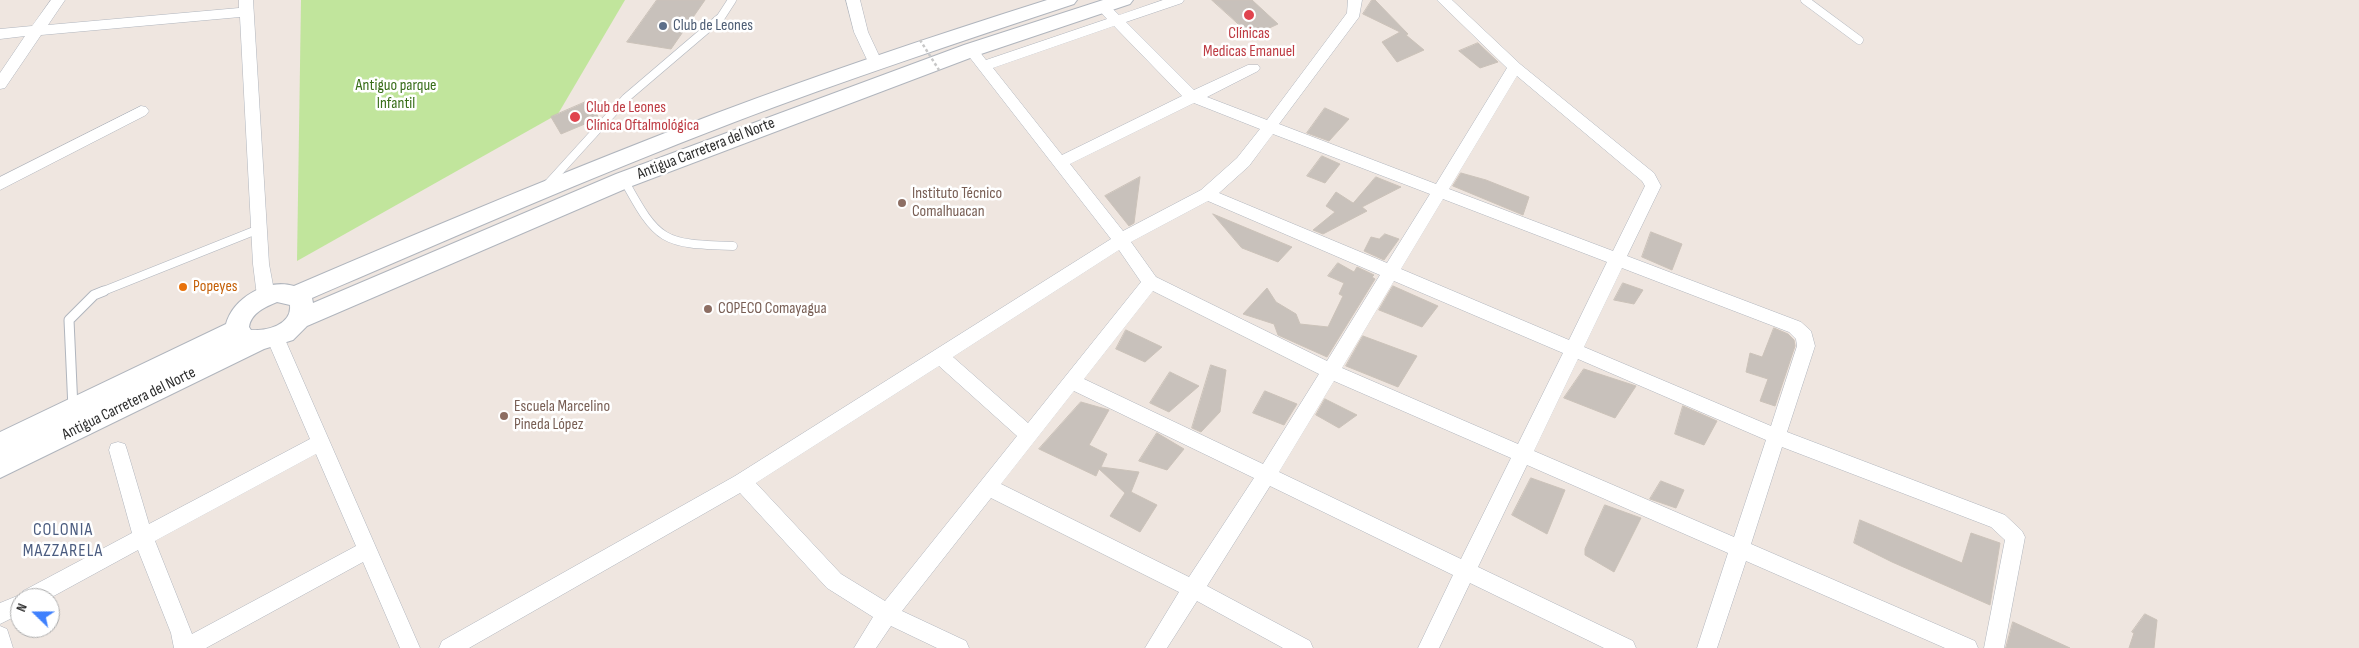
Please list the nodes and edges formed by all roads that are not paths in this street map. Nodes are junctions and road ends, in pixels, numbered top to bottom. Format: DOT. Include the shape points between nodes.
graph roads {
  1 [pos="58,0"];
  2 [pos="732,0"];
  3 [pos="853,0"];
  4 [pos="1022,0"];
  5 [pos="1067,0"];
  6 [pos="1123,0"];
  7 [pos="1176,0"];
  8 [pos="1355,0"];
  9 [pos="1444,0"];
  10 [pos="1805,0"];
  11 [pos="247,6"];
  12 [pos="1110,14"];
  13 [pos="36,32"];
  14 [pos="0,34"];
  15 [pos="1859,40"];
  16 [pos="972,50"];
  17 [pos="876,64"];
  18 [pos="1515,67"];
  19 [pos="1253,68"];
  20 [pos="0,84"];
  21 [pos="1192,97"];
  22 [pos="141,111"];
  23 [pos="1267,127"];
  24 [pos="1059,163"];
  25 [pos="624,180"];
  26 [pos="0,184"];
  27 [pos="544,189"];
  28 [pos="1438,192"];
  29 [pos="1208,194"];
  30 [pos="259,228"];
  31 [pos="1121,240"];
  32 [pos="733,246"];
  33 [pos="1616,260"];
  34 [pos="1390,272"];
  35 [pos="1150,282"];
  36 [pos="266,296"];
  37 [pos="296,296"];
  38 [pos="298,320"];
  39 [pos="256,336"];
  40 [pos="1573,350"];
  41 [pos="940,356"];
  42 [pos="1330,371"];
  43 [pos="1071,382"];
  44 [pos="73,409"];
  45 [pos="1029,435"];
  46 [pos="1778,437"];
  47 [pos="321,442"];
  48 [pos="0,444"];
  49 [pos="118,450"];
  50 [pos="1521,455"];
  51 [pos="0,467"];
  52 [pos="1267,475"];
  53 [pos="742,482"];
  54 [pos="988,487"];
  55 [pos="143,537"];
  56 [pos="366,550"];
  57 [pos="1740,550"];
  58 [pos="1465,571"];
  59 [pos="49,588"];
  60 [pos="1193,589"];
  61 [pos="887,614"];
  62 [pos="0,636"];
  63 [pos="3,648"];
  64 [pos="185,648"];
  65 [pos="410,648"];
  66 [pos="449,648"];
  67 [pos="864,648"];
  68 [pos="959,648"];
  69 [pos="1156,648"];
  70 [pos="1303,648"];
  71 [pos="1428,648"];
  72 [pos="1626,648"];
  73 [pos="1707,648"];
  74 [pos="1968,648"];
  75 [pos="1994,648"];
  1 -- 13 [label="street"];
  2 -- 27 [label="lane" via="721,17 626,98"];
  3 -- 17 [label="street" via="861,32"];
  4 -- 16 [label="main road"];
  5 -- 16 [label="main road, Antigua Carretera del Norte"];
  6 -- 12 [label="main road, Antigua Carretera del Norte"];
  7 -- 12 [label="street"];
  8 -- 23 [label="street" via="1354,14"];
  9 -- 18 [label="street"];
  10 -- 15 [label="lane"];
  11 -- 13 [label="street"];
  11 -- 30 [label="street"];
  12 -- 16 [label="main road, Antigua Carretera del Norte"];
  12 -- 21 [label="street"];
  13 -- 14 [label="street"];
  13 -- 20 [label="street"];
  16 -- 17 [label="main road, Antigua Carretera del Norte"];
  16 -- 24 [label="street"];
  16 -- 25 [label="main road, Antigua Carretera del Norte"];
  17 -- 27 [label="main road, Antigua Carretera del Norte" via="727,117"];
  18 -- 28 [label="street"];
  18 -- 33 [label="street" via="1648,177 1653,186"];
  19 -- 21 [label="street"];
  21 -- 23 [label="street"];
  21 -- 24 [label="street"];
  22 -- 26 [label="street"];
  23 -- 28 [label="street"];
  23 -- 29 [label="street" via="1243,162"];
  24 -- 31 [label="street"];
  25 -- 32 [label="lane" via="652,227 670,239 692,244"];
  25 -- 38 [label="main road, Antigua Carretera del Norte"];
  27 -- 37 [label="main road, Antigua Carretera del Norte"];
  28 -- 33 [label="street"];
  28 -- 34 [label="street"];
  29 -- 31 [label="street"];
  29 -- 34 [label="street"];
  30 -- 36 [label="street"];
  30 -- 44 [label="lane" via="94,295 81,306 68,320"];
  31 -- 35 [label="street"];
  31 -- 41 [label="street"];
  33 -- 40 [label="street"];
  33 -- 46 [label="street" via="1795,327 1805,336 1806,346"];
  34 -- 40 [label="street"];
  34 -- 42 [label="street"];
  35 -- 42 [label="street"];
  35 -- 43 [label="street"];
  36 -- 37 [label="main road" via="277,293"];
  36 -- 39 [label="main road" via="240,315"];
  37 -- 38 [label="main road" via="303,307"];
  38 -- 39 [label="main road" via="284,333"];
  39 -- 44 [label="main road, Antigua Carretera del Norte"];
  39 -- 47 [label="street"];
  39 -- 51 [label="main road, Antigua Carretera del Norte"];
  40 -- 46 [label="street"];
  40 -- 50 [label="street"];
  41 -- 45 [label="street"];
  41 -- 53 [label="street"];
  42 -- 50 [label="street"];
  42 -- 52 [label="street"];
  43 -- 45 [label="street"];
  43 -- 52 [label="street"];
  44 -- 48 [label="main road, Antigua Carretera del Norte"];
  45 -- 54 [label="street"];
  46 -- 57 [label="street"];
  46 -- 75 [label="street" via="1998,521 2015,537"];
  47 -- 55 [label="street"];
  47 -- 56 [label="street"];
  49 -- 55 [label="street"];
  50 -- 57 [label="street"];
  50 -- 58 [label="street"];
  52 -- 58 [label="street"];
  52 -- 60 [label="street"];
  53 -- 61 [label="street" via="834,582"];
  53 -- 66 [label="street"];
  54 -- 60 [label="street"];
  54 -- 61 [label="street"];
  55 -- 59 [label="street"];
  55 -- 64 [label="street"];
  56 -- 64 [label="street"];
  56 -- 65 [label="street"];
  57 -- 73 [label="street"];
  57 -- 74 [label="street"];
  58 -- 71 [label="street"];
  58 -- 72 [label="street"];
  60 -- 69 [label="street"];
  60 -- 70 [label="street"];
  61 -- 67 [label="street"];
  61 -- 68 [label="street"];
  62 -- 63 [label="street"];
}
